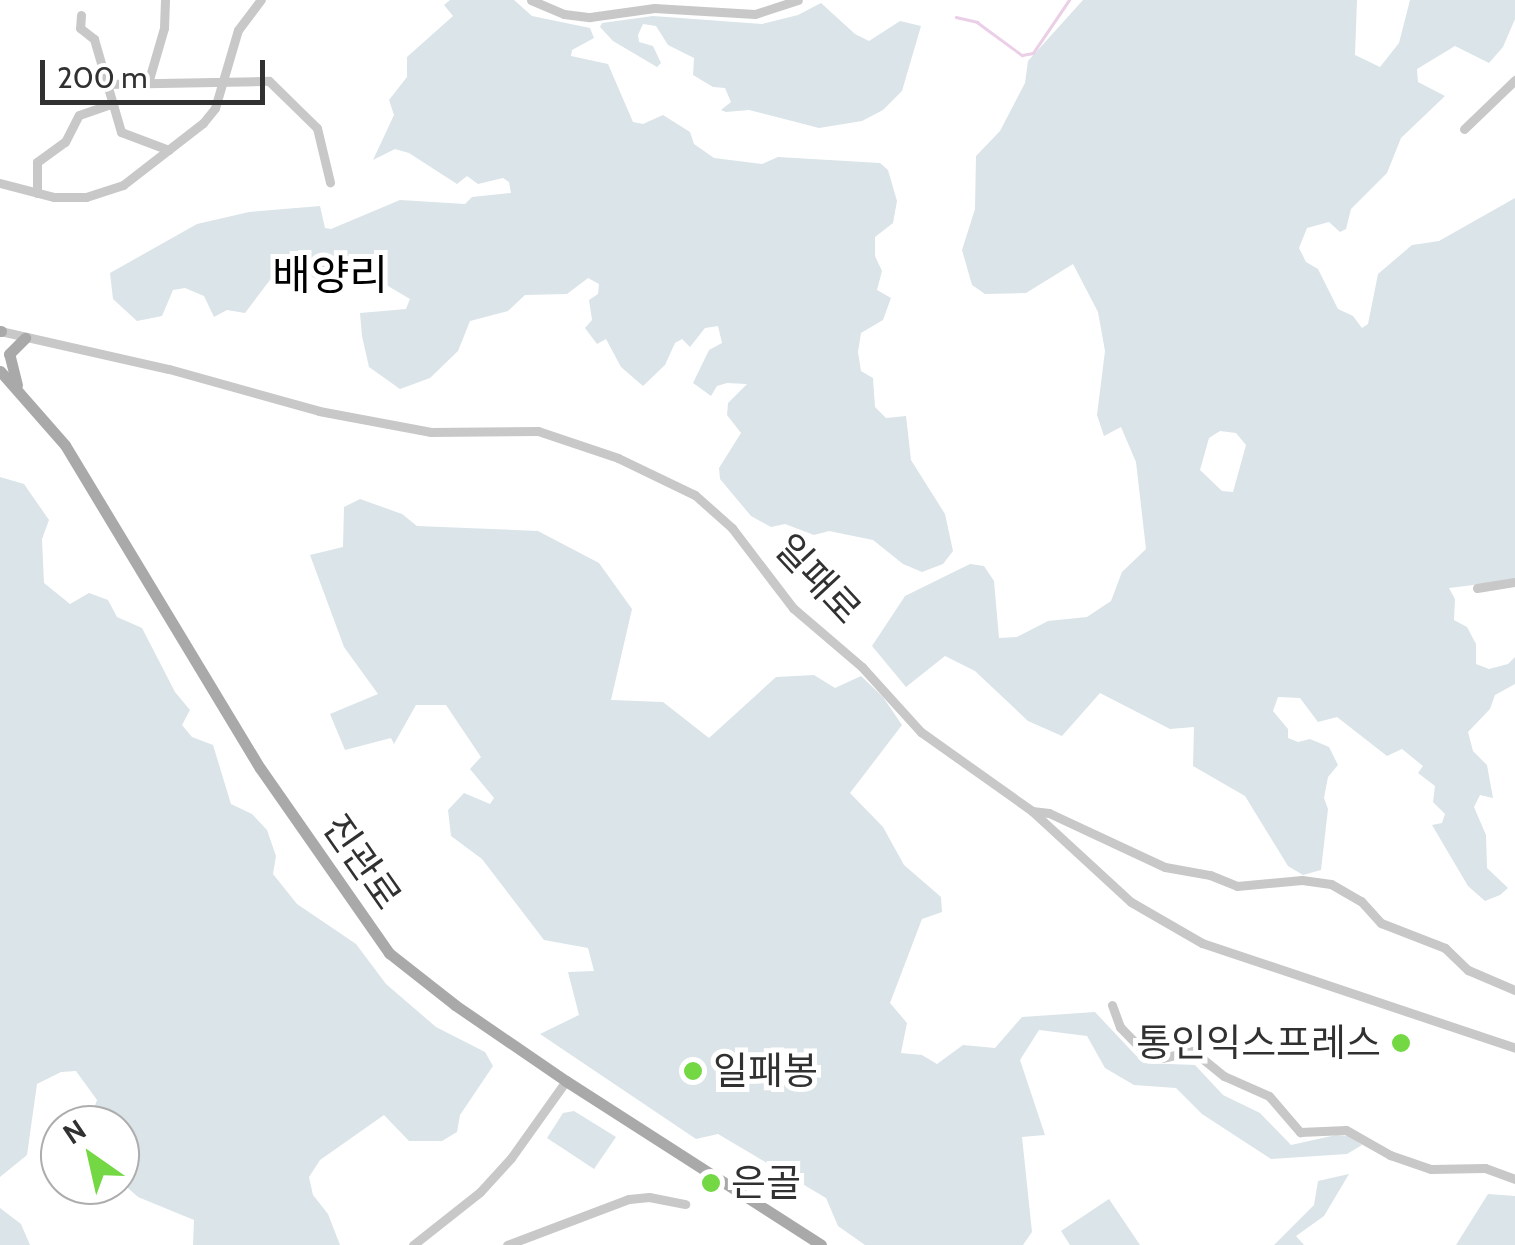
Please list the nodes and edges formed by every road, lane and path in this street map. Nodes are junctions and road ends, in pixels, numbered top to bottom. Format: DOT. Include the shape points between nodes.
graph roads {
  1 [pos="165,0"];
  2 [pos="262,0"];
  3 [pos="530,0"];
  4 [pos="798,0"];
  5 [pos="81,15"];
  6 [pos="226,80"];
  7 [pos="1515,80"];
  8 [pos="148,83"];
  9 [pos="106,84"];
  10 [pos="113,103"];
  11 [pos="1464,129"];
  12 [pos="169,150"];
  13 [pos="0,182"];
  14 [pos="330,182"];
  15 [pos="36,193"];
  16 [pos="0,331"];
  17 [pos="25,338"];
  18 [pos="0,371"];
  19 [pos="18,389"];
  20 [pos="1515,582"];
  21 [pos="1477,588"];
  22 [pos="1032,811"];
  23 [pos="1515,990"];
  24 [pos="1112,1005"];
  25 [pos="1515,1048"];
  26 [pos="566,1081"];
  27 [pos="1515,1179"];
  28 [pos="685,1204"];
  29 [pos="413,1245"];
  30 [pos="507,1245"];
  31 [pos="821,1245"];
  1 -- 8 [label="street"];
  2 -- 6 [label="street" via="238,30"];
  3 -- 4 [label="street" via="590,17 654,8 755,14"];
  5 -- 9 [label="street" via="80,28 94,38"];
  6 -- 8 [label="street"];
  6 -- 12 [label="street" via="215,108"];
  6 -- 14 [label="street" via="274,85 320,134"];
  7 -- 11 [label="street"];
  8 -- 9 [label="street"];
  9 -- 10 [label="street"];
  10 -- 12 [label="street" via="123,134"];
  10 -- 15 [label="street" via="79,116 67,139 37,162"];
  12 -- 15 [label="street" via="123,184 86,197"];
  13 -- 15 [label="street"];
  16 -- 17 [label="street, 일패로"];
  17 -- 19 [label="main road" via="9,354"];
  17 -- 22 [label="street, 일패로" via="319,411 431,432 538,431 618,458 696,496 732,528 793,608 862,667 921,732"];
  18 -- 19 [label="main road, 진관로"];
  19 -- 26 [label="main road, 진관로" via="64,445 260,768 389,952"];
  20 -- 21 [label="street"];
  22 -- 23 [label="street" via="1165,867 1237,886 1331,884 1381,923 1444,948 1468,970"];
  22 -- 25 [label="street, 일패로" via="1131,902 1173,930"];
  24 -- 27 [label="street" via="1120,1027 1143,1051 1162,1058 1193,1052 1224,1076 1269,1096 1300,1132 1346,1130 1431,1168 1485,1168"];
  26 -- 29 [label="street" via="480,1192"];
  26 -- 31 [label="main road, 진관로"];
  28 -- 30 [label="street" via="629,1200"];
}
